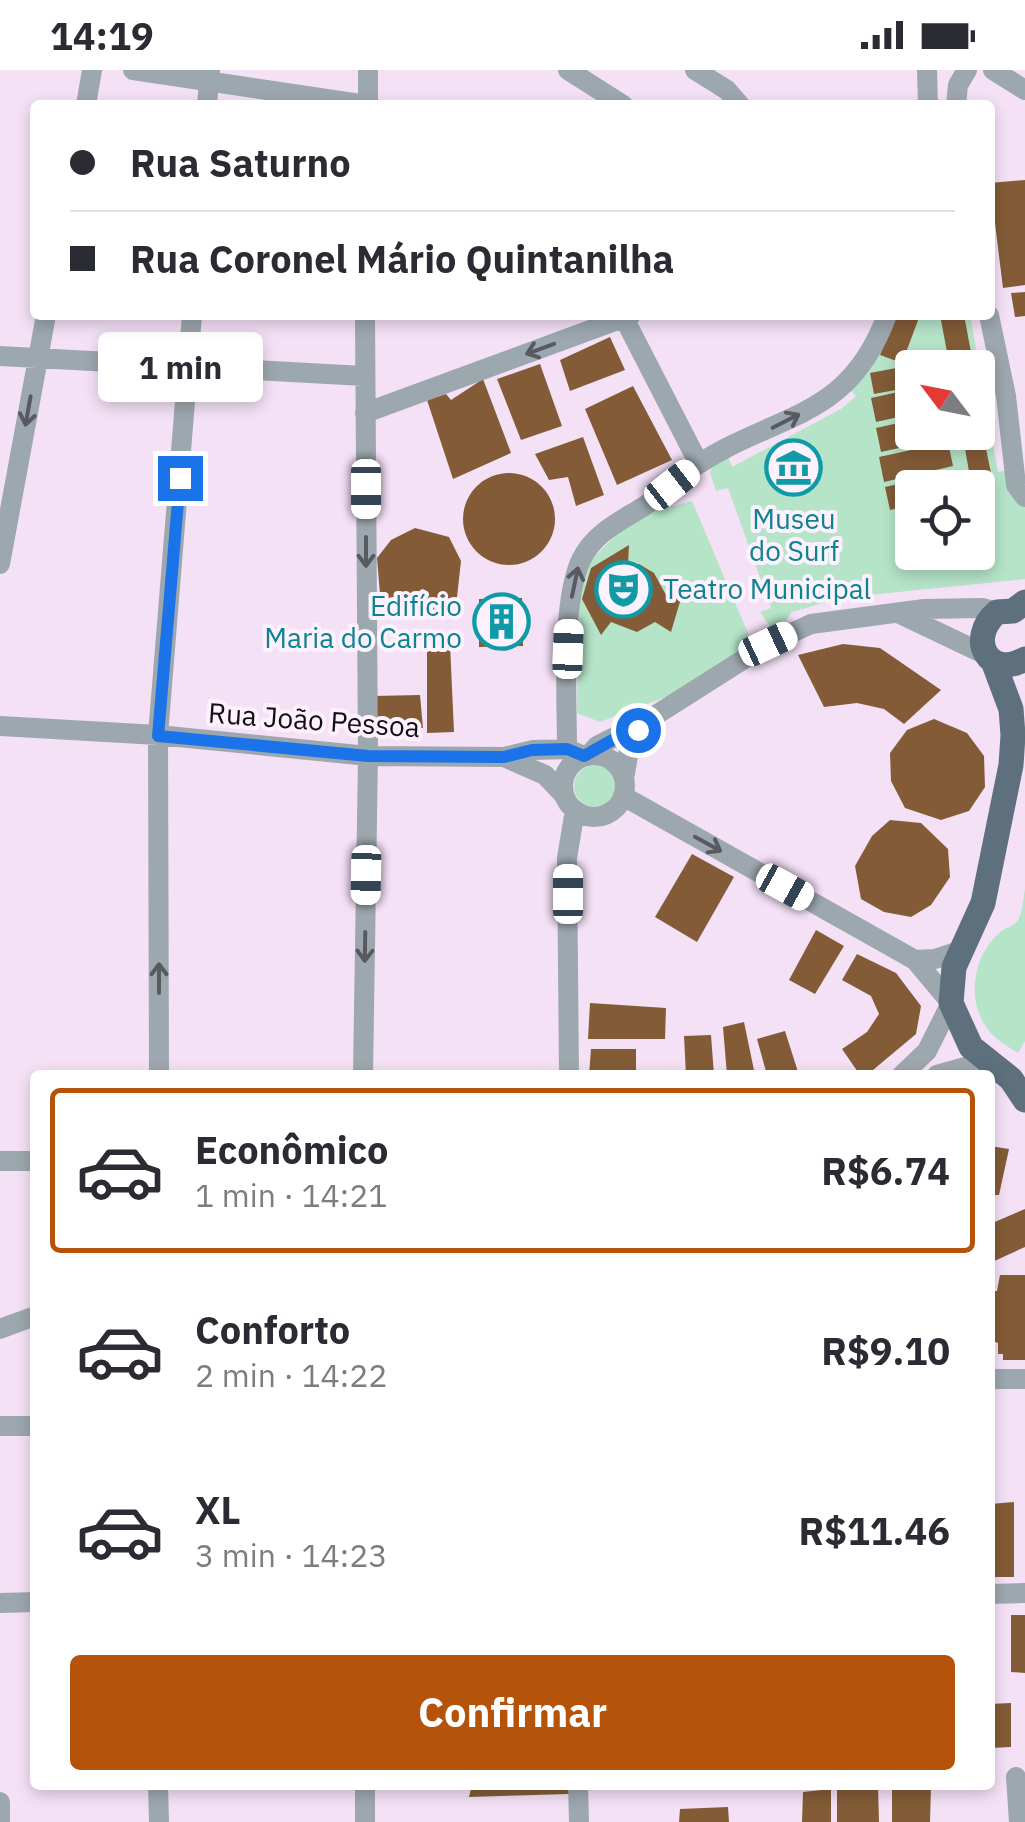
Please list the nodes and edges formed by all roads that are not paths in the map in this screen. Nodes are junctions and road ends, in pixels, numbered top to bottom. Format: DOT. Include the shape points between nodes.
graph roads {
  1 [pos="92,70"];
  2 [pos="133,70"];
  3 [pos="368,70"];
  4 [pos="568,70"];
  5 [pos="696,70"];
  6 [pos="927,70"];
  7 [pos="968,70"];
  8 [pos="993,70"];
  9 [pos="210,75"];
  10 [pos="1025,90"];
  11 [pos="87,100"];
  12 [pos="208,100"];
  13 [pos="342,100"];
  14 [pos="368,100"];
  15 [pos="615,100"];
  16 [pos="736,100"];
  17 [pos="928,100"];
  18 [pos="957,100"];
  19 [pos="45,320"];
  20 [pos="192,320"];
  21 [pos="365,320"];
  22 [pos="620,320"];
  23 [pos="629,320"];
  24 [pos="885,320"];
  25 [pos="990,320"];
  26 [pos="0,356"];
  27 [pos="38,357"];
  28 [pos="189,367"];
  29 [pos="364,376"];
  30 [pos="365,413"];
  31 [pos="699,464"];
  32 [pos="1025,497"];
  33 [pos="0,564"];
  34 [pos="1015,612"];
  35 [pos="898,613"];
  36 [pos="990,658"];
  37 [pos="1025,660"];
  38 [pos="1025,708"];
  39 [pos="1025,716"];
  40 [pos="648,720"];
  41 [pos="0,726"];
  42 [pos="158,736"];
  43 [pos="580,753"];
  44 [pos="368,756"];
  45 [pos="504,757"];
  46 [pos="1025,774"];
  47 [pos="624,788"];
  48 [pos="570,802"];
  49 [pos="959,951"];
  50 [pos="915,960"];
  51 [pos="951,1002"];
  52 [pos="997,1068"];
  53 [pos="159,1070"];
  54 [pos="363,1070"];
  55 [pos="569,1070"];
  56 [pos="907,1070"];
  57 [pos="955,1070"];
  58 [pos="1025,1070"];
  59 [pos="1025,1100"];
  60 [pos="0,1161"];
  61 [pos="30,1161"];
  62 [pos="30,1318"];
  63 [pos="0,1329"];
  64 [pos="995,1379"];
  65 [pos="1025,1379"];
  66 [pos="0,1426"];
  67 [pos="30,1426"];
  68 [pos="1025,1593"];
  69 [pos="995,1594"];
  70 [pos="30,1602"];
  71 [pos="0,1603"];
  72 [pos="1016,1776"];
  73 [pos="158,1790"];
  74 [pos="366,1790"];
  75 [pos="578,1790"];
  76 [pos="0,1802"];
  77 [pos="0,1822"];
  78 [pos="159,1822"];
  79 [pos="366,1822"];
  80 [pos="579,1822"];
  81 [pos="1019,1822"];
  1 -- 11 [label="street"];
  2 -- 9 [label="street"];
  3 -- 14 [label="street"];
  4 -- 15 [label="street"];
  5 -- 16 [label="street"];
  6 -- 17 [label="street"];
  7 -- 18 [label="street"];
  8 -- 10 [label="street"];
  9 -- 12 [label="street"];
  9 -- 13 [label="street"];
  19 -- 27 [label="street"];
  20 -- 28 [label="street"];
  21 -- 29 [label="street"];
  22 -- 30 [label="street, one-way"];
  23 -- 31 [label="street"];
  31 -- 24 [label="street, one-way" via="843,386"];
  25 -- 32 [label="street" via="1016,484"];
  26 -- 27 [label="street"];
  27 -- 28 [label="street"];
  27 -- 33 [label="street, one-way"];
  28 -- 29 [label="street"];
  28 -- 42 [label="street"];
  29 -- 30 [label="street"];
  30 -- 44 [label="street, one-way"];
  43 -- 31 [label="street, one-way" via="569,626 580,562 601,534"];
  34 -- 35 [label="street"];
  34 -- 36 [label="main road" via="983,627"];
  35 -- 36 [label="street"];
  35 -- 40 [label="street" via="811,624"];
  36 -- 37 [label="main road" via="1008,665"];
  36 -- 49 [label="main road" via="1014,735 983,903"];
  38 -- 39 [label="main road"];
  40 -- 43 [label="street"];
  40 -- 47 [label="street" via="630,744"];
  41 -- 42 [label="street, Rua João Pessoa"];
  42 -- 44 [label="street, Rua João Pessoa"];
  53 -- 42 [label="street, one-way"];
  43 -- 45 [label="street, Rua João Pessoa" via="532,750"];
  43 -- 47 [label="street" via="611,760"];
  43 -- 48 [label="street" via="564,776"];
  44 -- 45 [label="street, Rua João Pessoa"];
  44 -- 54 [label="street, one-way"];
  45 -- 48 [label="street, Rua João Pessoa" via="545,775"];
  46 -- 58 [label="main road" via="997,918 966,980 978,1030"];
  47 -- 48 [label="street" via="602,815 583,815"];
  47 -- 50 [label="street, one-way"];
  48 -- 55 [label="street"];
  49 -- 50 [label="street"];
  49 -- 51 [label="main road"];
  50 -- 51 [label="street"];
  51 -- 52 [label="main road" via="971,1047"];
  51 -- 56 [label="street" via="926,1051"];
  52 -- 57 [label="street"];
  52 -- 59 [label="main road"];
  60 -- 61 [label="street"];
  62 -- 63 [label="street"];
  64 -- 65 [label="street"];
  66 -- 67 [label="street"];
  68 -- 69 [label="street"];
  70 -- 71 [label="street"];
  72 -- 81 [label="street"];
  73 -- 78 [label="street"];
  74 -- 79 [label="street"];
  75 -- 80 [label="street"];
  76 -- 77 [label="street"];
}
